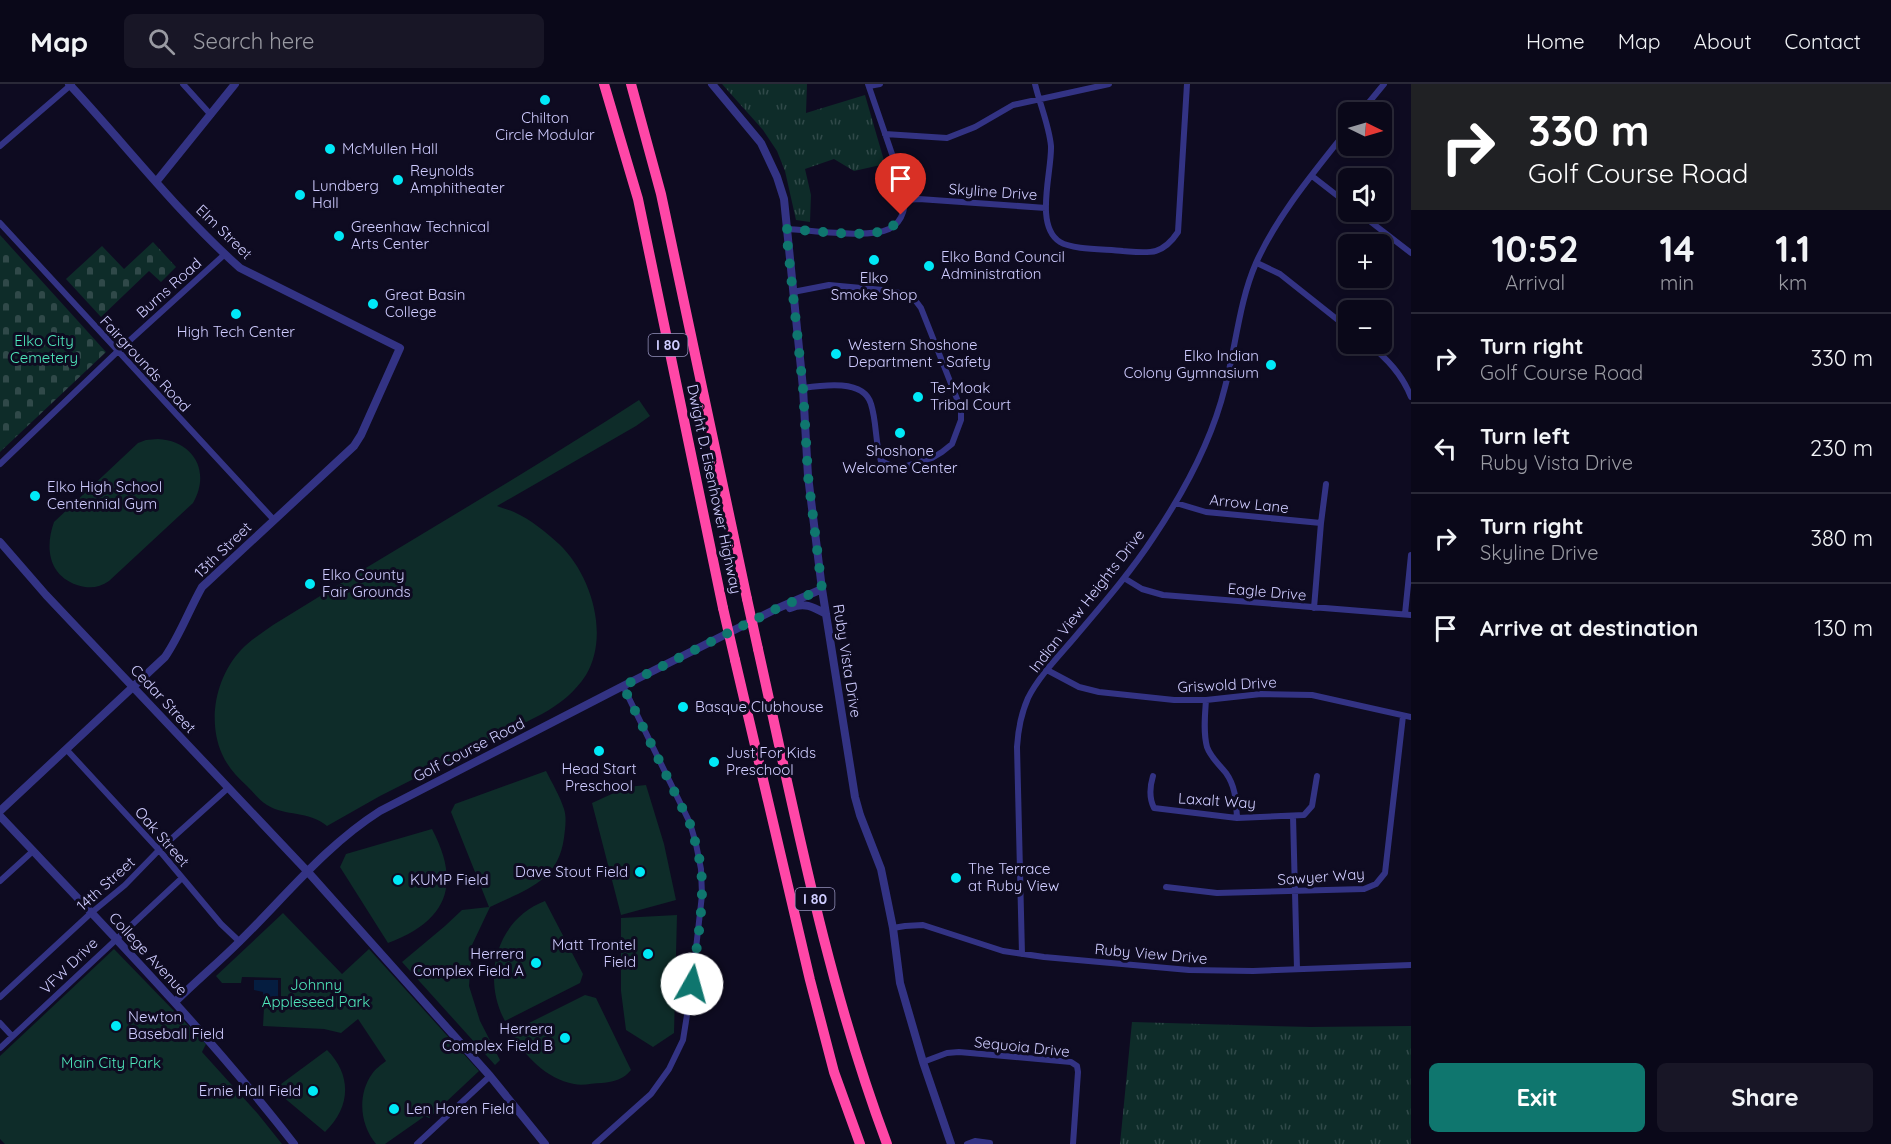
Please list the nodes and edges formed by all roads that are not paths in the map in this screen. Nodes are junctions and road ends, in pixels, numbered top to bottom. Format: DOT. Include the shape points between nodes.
graph roads {
  1 [pos="183,84"];
  2 [pos="235,84"];
  3 [pos="604,84"];
  4 [pos="631,84"];
  5 [pos="712,84"];
  6 [pos="880,84"];
  7 [pos="1035,84"];
  8 [pos="1109,84"];
  9 [pos="1187,84"];
  10 [pos="1384,84"];
  11 [pos="71,85"];
  12 [pos="868,85"];
  13 [pos="1039,99"];
  14 [pos="1369,102"];
  15 [pos="211,115"];
  16 [pos="885,134"];
  17 [pos="1338,142"];
  18 [pos="1,144"];
  19 [pos="1312,176"];
  20 [pos="156,182"];
  21 [pos="1338,196"];
  22 [pos="906,200"];
  23 [pos="1046,208"];
  24 [pos="1371,222"];
  25 [pos="0,223"];
  26 [pos="786,229"];
  27 [pos="1411,253"];
  28 [pos="225,254"];
  29 [pos="1257,263"];
  30 [pos="793,292"];
  31 [pos="1338,320"];
  32 [pos="400,348"];
  33 [pos="117,351"];
  34 [pos="1381,354"];
  35 [pos="803,388"];
  36 [pos="1411,397"];
  37 [pos="0,464"];
  38 [pos="1326,484"];
  39 [pos="1176,503"];
  40 [pos="274,520"];
  41 [pos="1321,523"];
  42 [pos="0,542"];
  43 [pos="1411,555"];
  44 [pos="1124,578"];
  45 [pos="822,589"];
  46 [pos="1314,608"];
  47 [pos="826,614"];
  48 [pos="1408,614"];
  49 [pos="760,617"];
  50 [pos="1047,670"];
  51 [pos="623,686"];
  52 [pos="133,687"];
  53 [pos="1206,700"];
  54 [pos="1403,716"];
  55 [pos="1411,717"];
  56 [pos="66,749"];
  57 [pos="1153,776"];
  58 [pos="1317,776"];
  59 [pos="228,789"];
  60 [pos="0,811"];
  61 [pos="0,816"];
  62 [pos="1293,816"];
  63 [pos="1237,818"];
  64 [pos="159,850"];
  65 [pos="33,851"];
  66 [pos="308,872"];
  67 [pos="182,878"];
  68 [pos="0,881"];
  69 [pos="1166,887"];
  70 [pos="1295,892"];
  71 [pos="91,913"];
  72 [pos="893,928"];
  73 [pos="115,939"];
  74 [pos="240,942"];
  75 [pos="1022,954"];
  76 [pos="1411,965"];
  77 [pos="1297,969"];
  78 [pos="0,997"];
  79 [pos="175,1002"];
  80 [pos="0,1023"];
  81 [pos="12,1036"];
  82 [pos="0,1047"];
  83 [pos="923,1062"];
  84 [pos="490,1076"];
  85 [pos="990,1143"];
  86 [pos="294,1144"];
  87 [pos="417,1144"];
  88 [pos="545,1144"];
  89 [pos="595,1144"];
  90 [pos="860,1144"];
  91 [pos="887,1144"];
  92 [pos="951,1144"];
  93 [pos="967,1144"];
  94 [pos="1073,1144"];
  1 -- 15 [label="street"];
  2 -- 15 [label="street"];
  3 -- 90 [label="highway, Dwight D. Eisenhower Highway / I 80, bridge" via="638,200 723,608 810,980 834,1072"];
  4 -- 91 [label="highway, Dwight D. Eisenhower Highway / I 80, bridge" via="661,194 800,838 833,974"];
  5 -- 26 [label="street, Ruby Vista Drive" via="753,131 769,158 784,199"];
  6 -- 12 [label="street"];
  7 -- 13 [label="street"];
  8 -- 13 [label="street"];
  9 -- 23 [label="street, Skyline Drive" via="1178,232 1162,250 1143,253 1069,246 1052,235"];
  10 -- 14 [label="street"];
  11 -- 18 [label="street"];
  11 -- 20 [label="street, Elm Street"];
  12 -- 16 [label="street"];
  13 -- 16 [label="street" via="1013,105 947,138"];
  13 -- 23 [label="street" via="1051,144"];
  15 -- 20 [label="street"];
  16 -- 22 [label="street"];
  17 -- 19 [label="street, Indian View Heights Drive"];
  19 -- 21 [label="street"];
  19 -- 29 [label="street, Indian View Heights Drive" via="1270,236"];
  20 -- 28 [label="street, Elm Street"];
  22 -- 23 [label="street, Skyline Drive"];
  22 -- 26 [label="street" via="897,222 881,231"];
  24 -- 27 [label="street"];
  25 -- 33 [label="street, Fairgrounds Road"];
  26 -- 30 [label="street, Ruby Vista Drive"];
  28 -- 32 [label="street, Elm Street" via="248,273"];
  28 -- 33 [label="street, Burns Road"];
  29 -- 31 [label="street" via="1280,274"];
  29 -- 39 [label="street, Indian View Heights Drive" via="1218,410"];
  30 -- 35 [label="street, Ruby Vista Drive"];
  30 -- 35 [label="street" via="829,285 883,290 915,300 941,355 961,409 961,420 952,444 942,452 894,467 881,461 868,397 849,386"];
  32 -- 40 [label="street, 13th Street" via="354,446"];
  33 -- 37 [label="street, Burns Road"];
  33 -- 40 [label="street, Fairgrounds Road"];
  34 -- 36 [label="street" via="1398,373"];
  35 -- 45 [label="street, Ruby Vista Drive" via="808,476"];
  38 -- 41 [label="street"];
  39 -- 41 [label="street, Arrow Lane" via="1206,512"];
  39 -- 44 [label="street, Indian View Heights Drive"];
  40 -- 52 [label="street, 13th Street" via="202,587 177,641"];
  41 -- 46 [label="street"];
  42 -- 52 [label="street, Cedar Street"];
  43 -- 48 [label="street"];
  44 -- 46 [label="street, Eagle Drive" via="1162,595"];
  44 -- 50 [label="street, Indian View Heights Drive"];
  45 -- 47 [label="street, Ruby Vista Drive"];
  45 -- 49 [label="street, Golf Course Road"];
  46 -- 48 [label="street, Eagle Drive"];
  47 -- 49 [label="street" via="804,604"];
  47 -- 72 [label="street, Ruby Vista Drive" via="855,797 881,868"];
  49 -- 51 [label="street, Golf Course Road"];
  50 -- 53 [label="street, Griswold Drive" via="1099,693"];
  50 -- 75 [label="street, Indian View Heights Drive" via="1028,699 1017,736"];
  51 -- 66 [label="street, Golf Course Road" via="380,811 335,843"];
  51 -- 89 [label="street" via="690,824 701,869 702,895 683,1040 669,1070 651,1094"];
  52 -- 56 [label="street, 13th Street"];
  52 -- 59 [label="street, Cedar Street"];
  53 -- 54 [label="street, Griswold Drive" via="1261,694 1311,695"];
  53 -- 63 [label="street" via="1208,747 1212,759 1232,784"];
  54 -- 55 [label="street, Griswold Drive"];
  54 -- 70 [label="street, Sawyer Way" via="1385,873 1376,884 1364,889"];
  56 -- 60 [label="street, 13th Street"];
  56 -- 64 [label="street, Oak Street"];
  57 -- 63 [label="street, Laxalt Way" via="1150,791 1154,808"];
  58 -- 62 [label="street" via="1312,806 1304,815"];
  59 -- 64 [label="street, 14th Street"];
  59 -- 66 [label="street, Cedar Street"];
  61 -- 65 [label="street, College Avenue"];
  62 -- 63 [label="street, Laxalt Way"];
  62 -- 70 [label="street"];
  64 -- 67 [label="street, Oak Street"];
  64 -- 71 [label="street, 14th Street"];
  65 -- 68 [label="street"];
  65 -- 71 [label="street, College Avenue"];
  66 -- 74 [label="street, Golf Course Road"];
  66 -- 84 [label="street, Cedar Street"];
  67 -- 73 [label="street, VFW Drive"];
  67 -- 74 [label="street, Oak Street"];
  69 -- 70 [label="street, Sawyer Way" via="1217,893"];
  70 -- 77 [label="street"];
  71 -- 73 [label="street, College Avenue"];
  71 -- 78 [label="street, 14th Street"];
  72 -- 75 [label="street, Ruby View Drive" via="923,925 994,949"];
  72 -- 83 [label="street, Ruby Vista Drive" via="900,983"];
  73 -- 79 [label="street, College Avenue"];
  73 -- 81 [label="street, VFW Drive"];
  74 -- 79 [label="street, Golf Course Road"];
  75 -- 77 [label="street, Ruby View Drive" via="1189,970"];
  76 -- 77 [label="street, Ruby View Drive"];
  79 -- 86 [label="street, College Avenue"];
  80 -- 81 [label="street"];
  81 -- 82 [label="street, VFW Drive"];
  83 -- 92 [label="street, Ruby Vista Drive"];
  83 -- 94 [label="street, Sequoia Drive" via="959,1052 1071,1062 1078,1072"];
  84 -- 87 [label="street"];
  84 -- 88 [label="street, Cedar Street"];
  85 -- 93 [label="street"];
}
